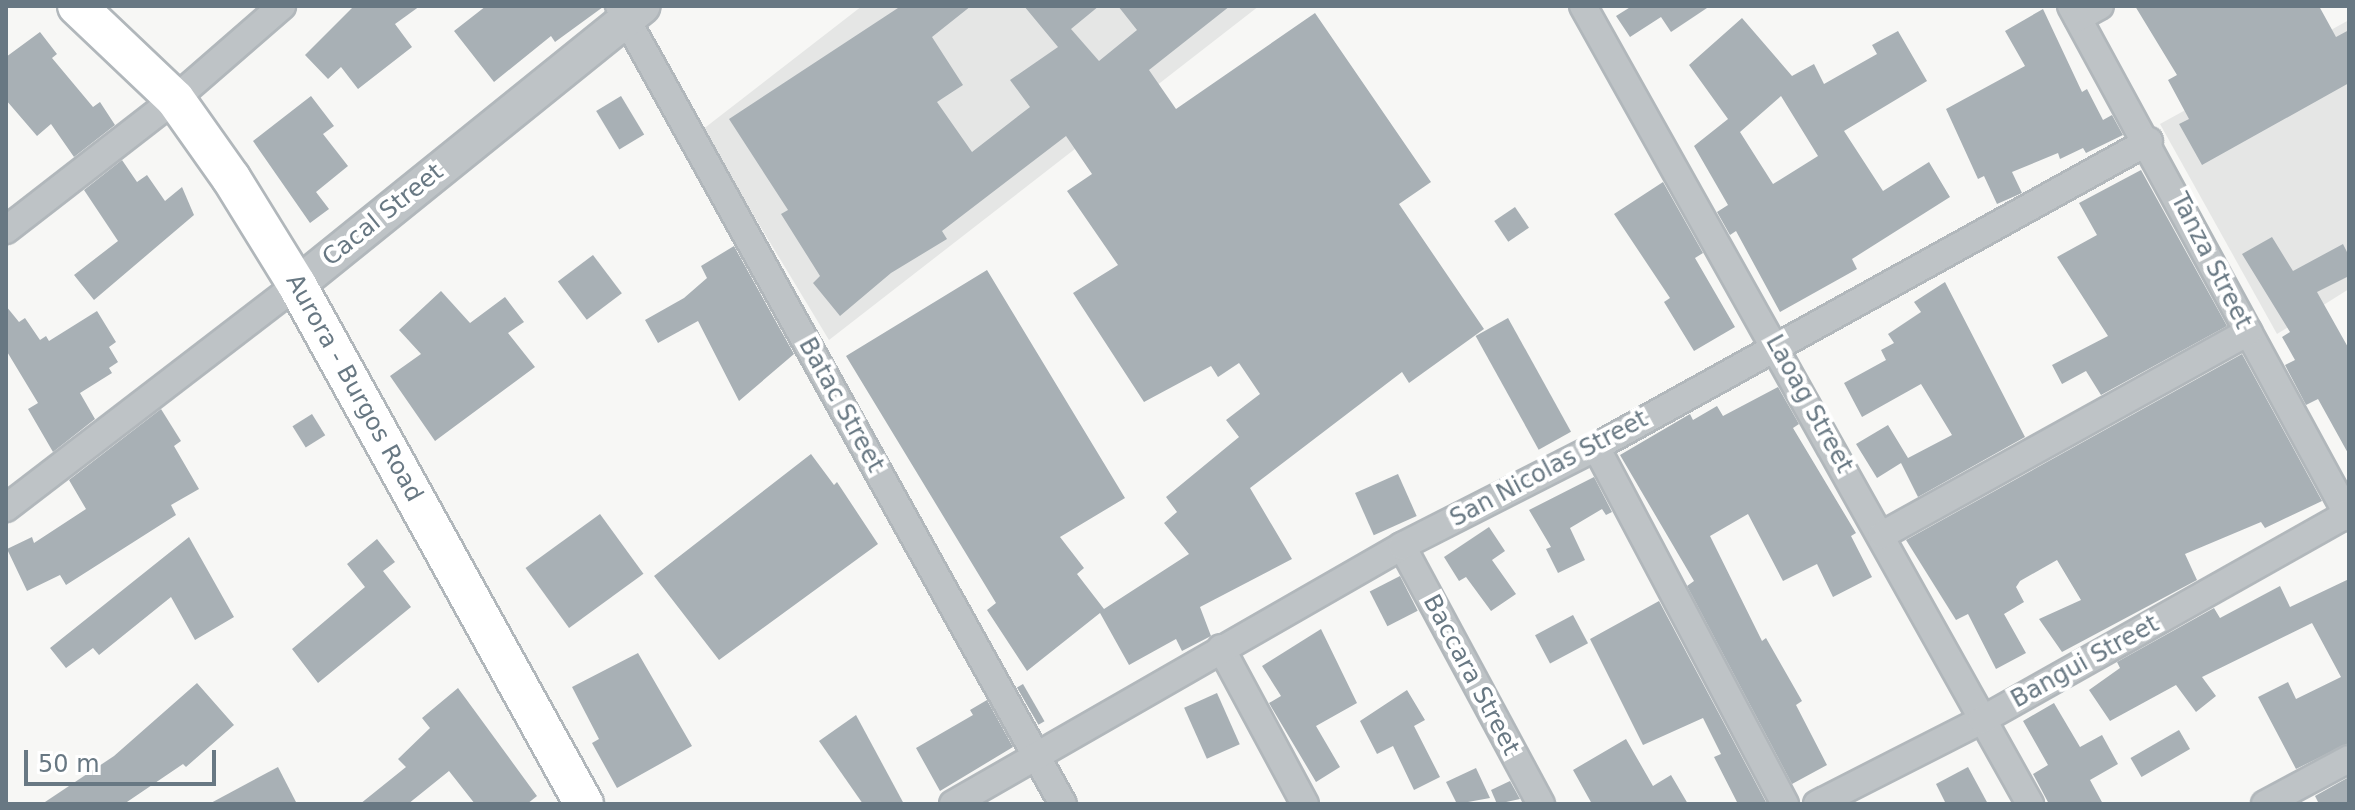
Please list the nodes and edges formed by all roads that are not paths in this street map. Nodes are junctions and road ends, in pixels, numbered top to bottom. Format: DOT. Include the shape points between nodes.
graph roads {
  1 [pos="77,6"];
  2 [pos="282,6"];
  3 [pos="1583,6"];
  4 [pos="2083,10"];
  5 [pos="629,11"];
  6 [pos="175,99"];
  7 [pos="2149,141"];
  8 [pos="6,230"];
  9 [pos="297,285"];
  10 [pos="2248,332"];
  11 [pos="1776,345"];
  12 [pos="1596,447"];
  13 [pos="6,508"];
  14 [pos="2348,515"];
  15 [pos="1882,535"];
  16 [pos="1402,546"];
  17 [pos="1221,648"];
  18 [pos="1982,720"];
  19 [pos="1037,757"];
  20 [pos="2349,759"];
  21 [pos="584,804"];
  22 [pos="953,804"];
  23 [pos="1063,804"];
  24 [pos="1305,804"];
  25 [pos="1541,804"];
  26 [pos="1785,804"];
  27 [pos="1817,804"];
  28 [pos="2030,804"];
  29 [pos="2265,804"];
  1 -- 6 [label="main road, Aurora - Burgos Road"];
  2 -- 6 [label="street"];
  3 -- 11 [label="street, Laoag Street"];
  4 -- 7 [label="street, Tanza Street"];
  5 -- 9 [label="street, Cacal Street"];
  5 -- 19 [label="street, Batac Street"];
  6 -- 8 [label="street"];
  6 -- 9 [label="main road, Aurora - Burgos Road"];
  7 -- 10 [label="street, Tanza Street"];
  7 -- 11 [label="street, San Nicolas Street"];
  9 -- 13 [label="street, Cacal Street"];
  9 -- 21 [label="main road, Aurora - Burgos Road"];
  10 -- 14 [label="street, Tanza Street"];
  10 -- 15 [label="street"];
  11 -- 12 [label="street, San Nicolas Street"];
  11 -- 15 [label="street, Laoag Street"];
  12 -- 16 [label="street, San Nicolas Street"];
  12 -- 26 [label="street"];
  14 -- 18 [label="street, Bangui Street"];
  15 -- 18 [label="street, Laoag Street"];
  16 -- 17 [label="street, San Nicolas Street"];
  16 -- 25 [label="street, Baccara Street"];
  17 -- 19 [label="street, San Nicolas Street"];
  17 -- 24 [label="street"];
  18 -- 27 [label="street, Bangui Street"];
  18 -- 28 [label="street, Laoag Street"];
  19 -- 22 [label="street, San Nicolas Street"];
  19 -- 23 [label="street, Batac Street"];
  20 -- 29 [label="street"];
}
